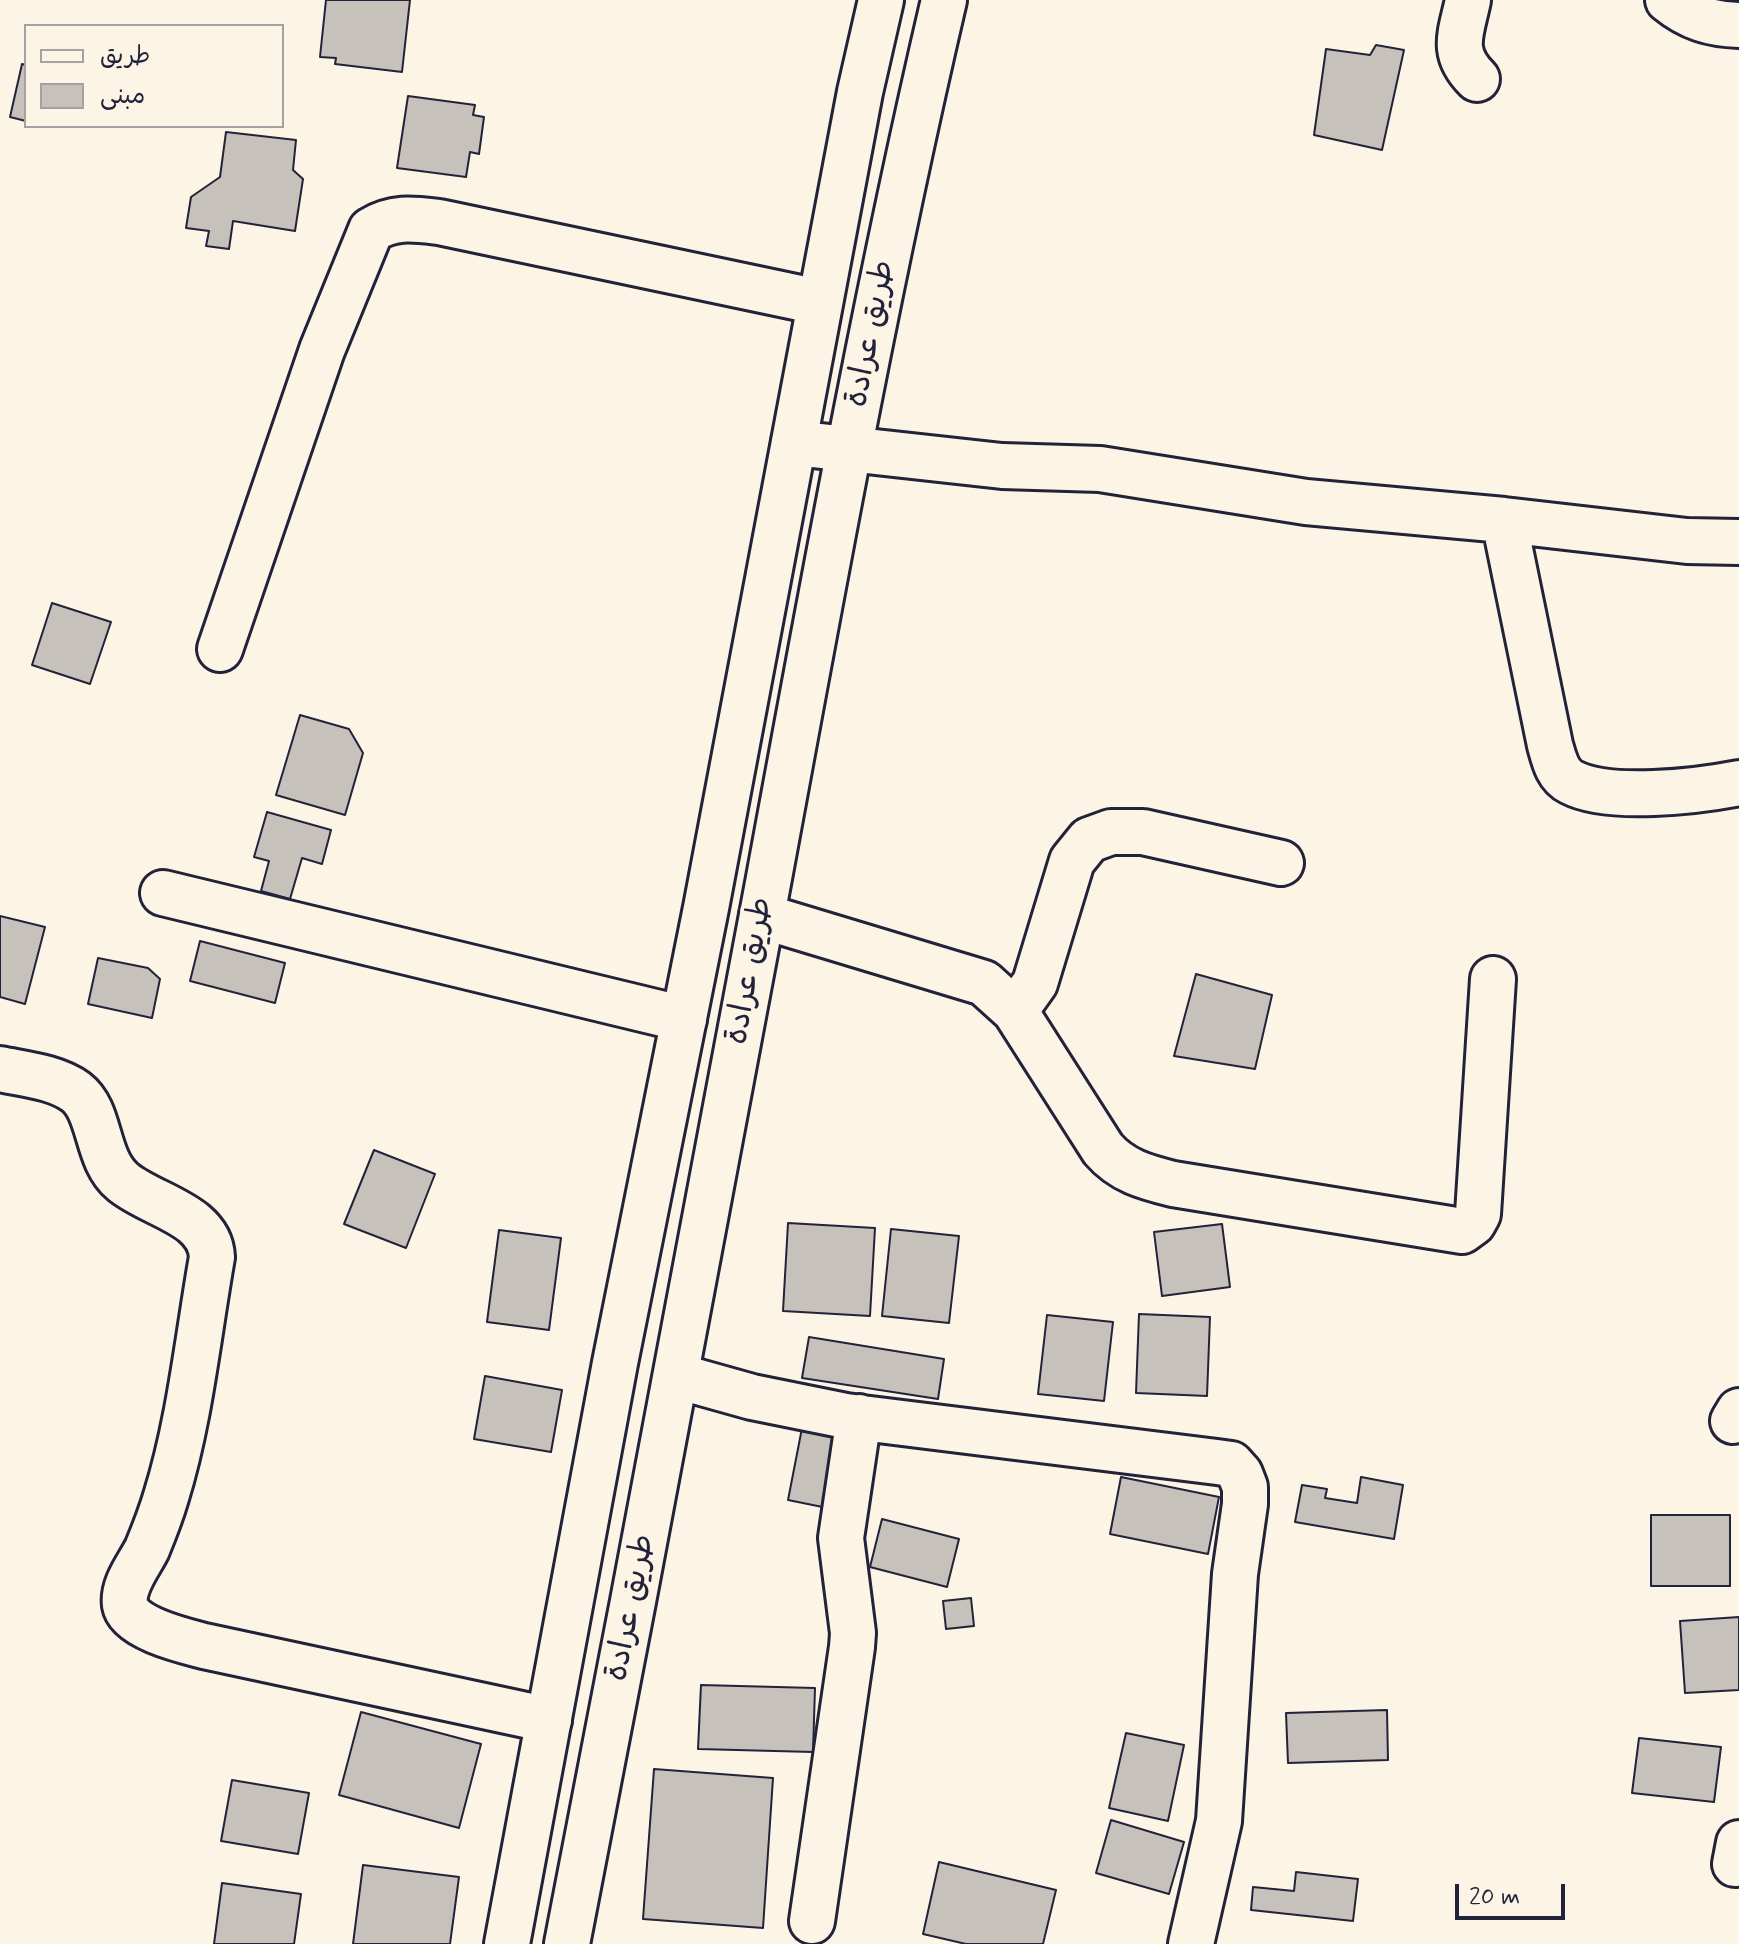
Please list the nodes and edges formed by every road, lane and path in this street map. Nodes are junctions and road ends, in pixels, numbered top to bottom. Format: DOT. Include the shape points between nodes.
graph roads {
  1 [pos="881,0"];
  2 [pos="944,0"];
  3 [pos="1468,0"];
  4 [pos="1668,0"];
  5 [pos="1739,25"];
  6 [pos="1477,79"];
  7 [pos="819,302"];
  8 [pos="794,443"];
  9 [pos="848,450"];
  10 [pos="1504,520"];
  11 [pos="1739,542"];
  12 [pos="220,649"];
  13 [pos="1739,783"];
  14 [pos="1281,863"];
  15 [pos="163,893"];
  16 [pos="762,916"];
  17 [pos="1493,979"];
  18 [pos="1015,1011"];
  19 [pos="684,1019"];
  20 [pos="0,1069"];
  21 [pos="677,1376"];
  22 [pos="859,1417"];
  23 [pos="549,1720"];
  24 [pos="812,1921"];
  25 [pos="507,1944"];
  26 [pos="567,1944"];
  27 [pos="1191,1944"];
  1 -- 7 [label="street"];
  2 -- 9 [label="street, طريق عرادة"];
  3 -- 6 [label="street" via="1460,57"];
  4 -- 5 [label="street" via="1692,17"];
  7 -- 8 [label="street"];
  7 -- 12 [label="street" via="439,222 386,221 371,230 322,350"];
  8 -- 9 [label="street"];
  8 -- 19 [label="street"];
  9 -- 10 [label="street" via="1002,466 1100,469 1306,502"];
  9 -- 16 [label="street, طريق عرادة"];
  10 -- 11 [label="street"];
  10 -- 13 [label="street" via="1558,771 1570,782 1609,791 1695,791"];
  14 -- 18 [label="street" via="1143,832 1111,832 1089,840 1072,861 1035,983"];
  15 -- 19 [label="street"];
  16 -- 18 [label="street" via="984,983"];
  16 -- 21 [label="street, طريق عرادة"];
  17 -- 18 [label="street" via="1478,1214 1462,1231 1173,1184 1130,1172 1103,1149"];
  19 -- 23 [label="street"];
  20 -- 23 [label="street" via="78,1093 88,1105 109,1164 123,1182 190,1221 211,1242 178,1449 147,1548 129,1582 129,1613 162,1634 204,1646"];
  21 -- 22 [label="street" via="752,1397"];
  21 -- 26 [label="street, طريق عرادة"];
  22 -- 24 [label="street" via="841,1538 852,1647"];
  22 -- 27 [label="street" via="1231,1464 1240,1474 1245,1504 1235,1574 1219,1821"];
  23 -- 25 [label="street"];
}
